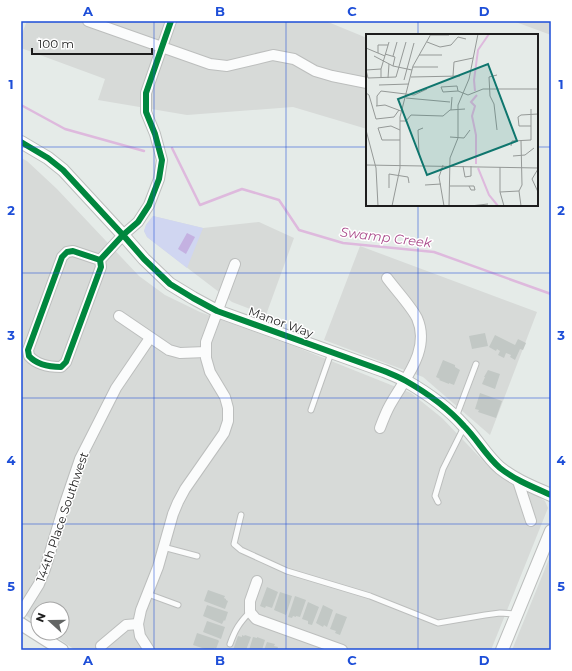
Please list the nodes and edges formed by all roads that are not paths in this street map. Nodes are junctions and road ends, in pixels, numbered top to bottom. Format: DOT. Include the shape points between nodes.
graph roads {
  1 [pos="88,21"];
  2 [pos="171,21"];
  3 [pos="162,47"];
  4 [pos="366,83"];
  5 [pos="21,142"];
  6 [pos="123,235"];
  7 [pos="100,260"];
  8 [pos="235,264"];
  9 [pos="387,278"];
  10 [pos="217,311"];
  11 [pos="120,316"];
  12 [pos="150,338"];
  13 [pos="206,352"];
  14 [pos="331,352"];
  15 [pos="476,364"];
  16 [pos="405,380"];
  17 [pos="311,410"];
  18 [pos="456,418"];
  19 [pos="465,426"];
  20 [pos="380,428"];
  21 [pos="518,481"];
  22 [pos="551,495"];
  23 [pos="438,502"];
  24 [pos="241,515"];
  25 [pos="531,521"];
  26 [pos="549,540"];
  27 [pos="163,547"];
  28 [pos="197,556"];
  29 [pos="257,581"];
  30 [pos="148,594"];
  31 [pos="178,605"];
  32 [pos="250,612"];
  33 [pos="21,613"];
  34 [pos="517,614"];
  35 [pos="21,624"];
  36 [pos="138,624"];
  37 [pos="230,644"];
  38 [pos="101,646"];
  39 [pos="62,650"];
  40 [pos="149,650"];
  41 [pos="342,650"];
  42 [pos="502,650"];
  1 -- 3 [label="street"];
  2 -- 3 [label="street"];
  3 -- 4 [label="street" via="210,64 227,66 273,55 294,59 320,73"];
  3 -- 6 [label="street" via="146,93 146,112 162,160 159,179 149,205 138,222"];
  5 -- 6 [label="street, Manor Way" via="63,170"];
  6 -- 7 [label="street"];
  6 -- 10 [label="street, Manor Way" via="170,284"];
  7 -- 7 [label="street" via="73,251 67,252 62,258 28,350 32,360 51,367 61,367 66,362 101,268"];
  8 -- 10 [label="street"];
  9 -- 16 [label="street" via="416,316 421,328 420,350"];
  10 -- 13 [label="street" via="206,342"];
  10 -- 14 [label="street, Manor Way"];
  11 -- 12 [label="street"];
  12 -- 13 [label="street" via="169,350 180,353"];
  12 -- 33 [label="street, 144th Place Southwest" via="116,388 80,459 45,569"];
  13 -- 27 [label="street" via="210,372 225,397 228,421 224,433 185,488 173,514"];
  14 -- 16 [label="street, Manor Way"];
  14 -- 17 [label="lane"];
  15 -- 18 [label="lane"];
  16 -- 18 [label="street, Manor Way" via="441,404"];
  16 -- 20 [label="street"];
  18 -- 19 [label="street, Manor Way"];
  19 -- 21 [label="street, Manor Way" via="488,456"];
  19 -- 23 [label="lane" via="443,469 435,496"];
  21 -- 22 [label="street, Manor Way"];
  21 -- 25 [label="street"];
  24 -- 34 [label="lane" via="234,544 287,571 370,596 438,623 500,613"];
  26 -- 34 [label="street"];
  27 -- 28 [label="lane"];
  27 -- 30 [label="street"];
  29 -- 32 [label="street" via="250,601"];
  30 -- 31 [label="lane"];
  30 -- 36 [label="street" via="140,610"];
  32 -- 37 [label="lane" via="236,629"];
  32 -- 41 [label="street" via="256,619"];
  34 -- 42 [label="street"];
  35 -- 39 [label="street"];
  36 -- 38 [label="street" via="126,625"];
  36 -- 40 [label="street" via="140,636"];
}
